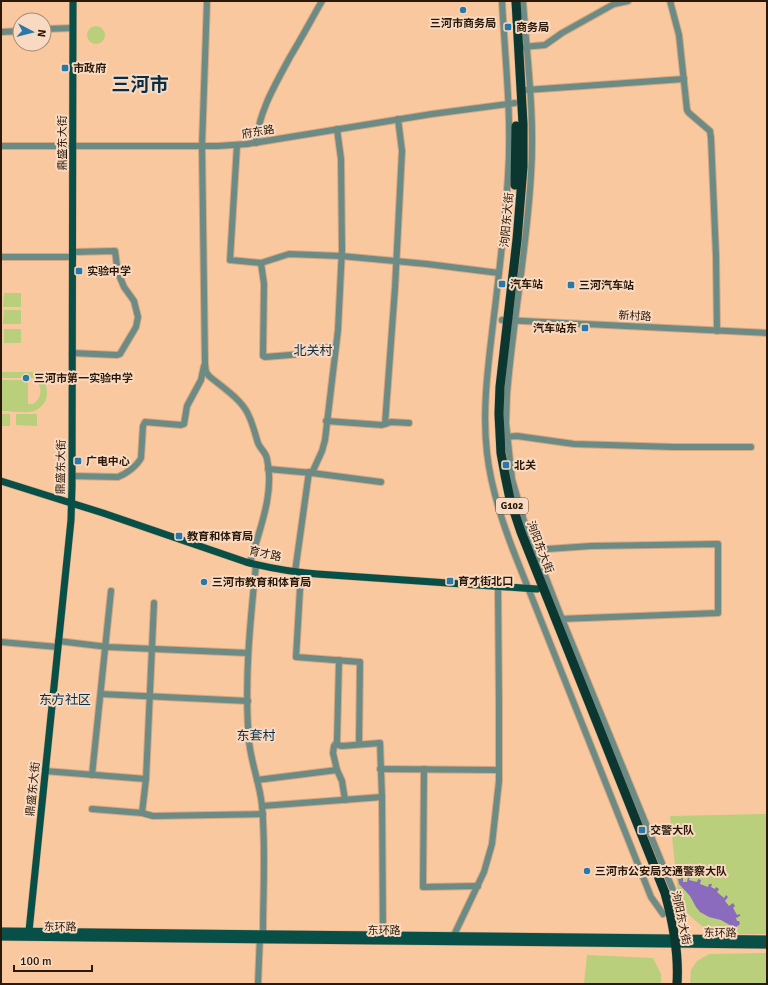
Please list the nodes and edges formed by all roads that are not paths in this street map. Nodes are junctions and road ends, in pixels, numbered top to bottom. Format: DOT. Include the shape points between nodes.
graph roads {
  1 [pos="73,1"];
  2 [pos="207,1"];
  3 [pos="322,1"];
  4 [pos="502,1"];
  5 [pos="510,1"];
  6 [pos="516,1"];
  7 [pos="523,1"];
  8 [pos="628,1"];
  9 [pos="670,1"];
  10 [pos="73,28"];
  11 [pos="52,29"];
  12 [pos="12,31"];
  13 [pos="1,32"];
  14 [pos="523,47"];
  15 [pos="684,79"];
  16 [pos="525,90"];
  17 [pos="512,104"];
  18 [pos="398,119"];
  19 [pos="337,129"];
  20 [pos="256,143"];
  21 [pos="237,145"];
  22 [pos="1,146"];
  23 [pos="73,146"];
  24 [pos="202,146"];
  25 [pos="73,255"];
  26 [pos="341,256"];
  27 [pos="1,257"];
  28 [pos="396,261"];
  29 [pos="261,263"];
  30 [pos="499,273"];
  31 [pos="508,320"];
  32 [pos="717,331"];
  33 [pos="767,333"];
  34 [pos="335,348"];
  35 [pos="72,353"];
  36 [pos="205,364"];
  37 [pos="326,421"];
  38 [pos="409,423"];
  39 [pos="385,424"];
  40 [pos="503,437"];
  41 [pos="751,447"];
  42 [pos="268,470"];
  43 [pos="310,472"];
  44 [pos="72,476"];
  45 [pos="1,481"];
  46 [pos="381,482"];
  47 [pos="71,502"];
  48 [pos="531,550"];
  49 [pos="253,564"];
  50 [pos="298,572"];
  51 [pos="498,587"];
  52 [pos="533,589"];
  53 [pos="112,591"];
  54 [pos="154,603"];
  55 [pos="559,619"];
  56 [pos="1,642"];
  57 [pos="58,644"];
  58 [pos="106,646"];
  59 [pos="152,649"];
  60 [pos="248,653"];
  61 [pos="339,660"];
  62 [pos="101,694"];
  63 [pos="150,696"];
  64 [pos="248,701"];
  65 [pos="337,742"];
  66 [pos="359,744"];
  67 [pos="380,769"];
  68 [pos="424,769"];
  69 [pos="337,770"];
  70 [pos="499,770"];
  71 [pos="45,772"];
  72 [pos="92,775"];
  73 [pos="146,779"];
  74 [pos="257,780"];
  75 [pos="382,797"];
  76 [pos="345,800"];
  77 [pos="262,806"];
  78 [pos="92,809"];
  79 [pos="142,814"];
  80 [pos="263,814"];
  81 [pos="478,886"];
  82 [pos="1,931"];
  83 [pos="30,931"];
  84 [pos="383,935"];
  85 [pos="454,935"];
  86 [pos="261,936"];
  87 [pos="1,937"];
  88 [pos="767,939"];
  89 [pos="671,941"];
  90 [pos="767,945"];
  91 [pos="258,984"];
  92 [pos="671,984"];
  93 [pos="677,984"];
  1 -- 10 [label="main road, 鼎盛东大街"];
  2 -- 24 [label="street"];
  3 -- 20 [label="street" via="270,94 260,119"];
  4 -- 17 [label="street"];
  5 -- 17 [label="highway, 泃阳东大街 / G102"];
  6 -- 14 [label="highway, 泃阳东大街 / G102"];
  7 -- 14 [label="street"];
  8 -- 14 [label="street" via="614,4 545,45"];
  9 -- 15 [label="street" via="679,35"];
  10 -- 11 [label="street"];
  10 -- 23 [label="main road, 鼎盛东大街"];
  12 -- 13 [label="street"];
  14 -- 16 [label="highway, 泃阳东大街 / G102"];
  15 -- 16 [label="street"];
  15 -- 32 [label="street" via="686,107 689,113 710,131 712,138"];
  16 -- 31 [label="highway, 泃阳东大街 / G102" via="522,177"];
  17 -- 18 [label="street, 府东路"];
  17 -- 30 [label="street"];
  17 -- 31 [label="highway, 泃阳东大街 / G102" via="516,177"];
  18 -- 19 [label="street, 府东路"];
  18 -- 28 [label="street" via="402,151"];
  19 -- 20 [label="street, 府东路"];
  19 -- 26 [label="street" via="340,159"];
  20 -- 21 [label="street, 府东路"];
  21 -- 24 [label="street, 府东路"];
  21 -- 29 [label="street" via="230,260"];
  22 -- 23 [label="street, 府东路"];
  23 -- 24 [label="street, 府东路"];
  23 -- 25 [label="main road, 鼎盛东大街"];
  24 -- 36 [label="street"];
  25 -- 27 [label="street"];
  25 -- 35 [label="main road, 鼎盛东大街"];
  25 -- 35 [label="street" via="116,251 116,266 124,287 134,301 138,317 136,327 120,354"];
  26 -- 28 [label="street"];
  26 -- 29 [label="street" via="289,254"];
  26 -- 34 [label="street"];
  28 -- 30 [label="street"];
  28 -- 39 [label="street"];
  29 -- 34 [label="street" via="264,284 263,356 302,354 315,348"];
  30 -- 52 [label="street" via="486,392 487,454 502,520"];
  31 -- 32 [label="street, 新村路"];
  31 -- 40 [label="highway, 泃阳东大街 / G102" via="500,387"];
  31 -- 52 [label="highway, 泃阳东大街 / G102" via="493,399 495,454 509,518"];
  32 -- 33 [label="street, 新村路"];
  34 -- 37 [label="street"];
  35 -- 44 [label="main road, 鼎盛东大街"];
  36 -- 42 [label="street" via="209,376 248,412 258,444 267,456"];
  36 -- 44 [label="street" via="201,380 187,406 184,424 145,422 141,458 125,474 118,477"];
  37 -- 39 [label="street"];
  37 -- 43 [label="street" via="322,451"];
  38 -- 39 [label="street"];
  40 -- 41 [label="street" via="530,437 574,444"];
  40 -- 48 [label="highway, 泃阳东大街 / G102" via="501,453 510,499"];
  42 -- 43 [label="street"];
  42 -- 49 [label="street" via="266,502"];
  43 -- 46 [label="street"];
  43 -- 50 [label="street"];
  44 -- 47 [label="main road, 鼎盛东大街"];
  45 -- 47 [label="main road, 育才路"];
  47 -- 49 [label="main road, 育才路"];
  47 -- 57 [label="main road, 鼎盛东大街"];
  48 -- 55 [label="highway, 泃阳东大街 / G102"];
  48 -- 55 [label="street" via="591,546 718,544 718,613"];
  49 -- 50 [label="main road, 育才路"];
  49 -- 60 [label="street"];
  50 -- 51 [label="main road, 育才路"];
  50 -- 61 [label="street" via="296,657"];
  51 -- 52 [label="main road, 育才路"];
  51 -- 70 [label="street"];
  52 -- 89 [label="highway, 泃阳东大街 / G102" via="659,895"];
  53 -- 58 [label="street"];
  54 -- 59 [label="street"];
  55 -- 89 [label="highway, 泃阳东大街 / G102" via="667,901 672,923"];
  56 -- 57 [label="street"];
  57 -- 58 [label="street"];
  57 -- 71 [label="main road, 鼎盛东大街"];
  58 -- 59 [label="street"];
  58 -- 62 [label="street"];
  59 -- 60 [label="street"];
  59 -- 63 [label="street"];
  60 -- 64 [label="street"];
  61 -- 65 [label="street"];
  61 -- 66 [label="street" via="360,662"];
  62 -- 63 [label="street"];
  62 -- 72 [label="street"];
  63 -- 64 [label="street"];
  63 -- 73 [label="street"];
  64 -- 74 [label="street" via="249,741"];
  65 -- 66 [label="street" via="342,746"];
  65 -- 69 [label="street" via="333,753"];
  66 -- 67 [label="street" via="380,743"];
  67 -- 68 [label="street"];
  67 -- 75 [label="street"];
  68 -- 70 [label="street"];
  68 -- 81 [label="street" via="423,887"];
  69 -- 74 [label="street"];
  69 -- 76 [label="street"];
  70 -- 81 [label="street" via="492,844"];
  71 -- 72 [label="street"];
  71 -- 83 [label="main road, 鼎盛东大街"];
  72 -- 73 [label="street"];
  73 -- 79 [label="street"];
  74 -- 77 [label="street"];
  75 -- 76 [label="street"];
  75 -- 84 [label="street"];
  76 -- 77 [label="street"];
  77 -- 80 [label="street"];
  78 -- 79 [label="street"];
  79 -- 80 [label="street"];
  80 -- 86 [label="street"];
  81 -- 85 [label="street"];
  82 -- 83 [label="main road, 东环路"];
  83 -- 86 [label="main road, 东环路"];
  84 -- 85 [label="main road, 东环路"];
  84 -- 86 [label="main road, 东环路"];
  85 -- 89 [label="main road, 东环路"];
  86 -- 87 [label="main road, 东环路"];
  86 -- 89 [label="main road, 东环路"];
  86 -- 91 [label="street"];
  88 -- 89 [label="main road, 东环路"];
  89 -- 90 [label="main road, 东环路"];
  89 -- 92 [label="highway, 泃阳东大街 / G102"];
  89 -- 93 [label="highway, 泃阳东大街 / G102" via="678,967"];
}
